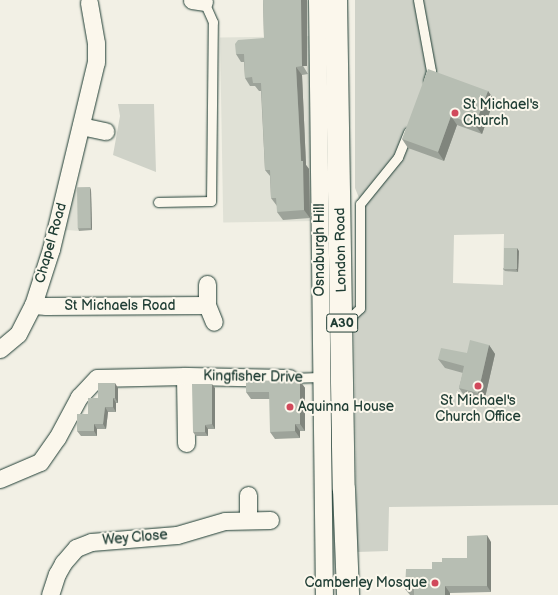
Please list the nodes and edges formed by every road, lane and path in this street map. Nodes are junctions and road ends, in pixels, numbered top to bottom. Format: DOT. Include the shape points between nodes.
graph roads {
  1 [pos="317,0"];
  2 [pos="336,0"];
  3 [pos="418,0"];
  4 [pos="87,1"];
  5 [pos="198,1"];
  6 [pos="423,93"];
  7 [pos="412,121"];
  8 [pos="81,126"];
  9 [pos="105,131"];
  10 [pos="158,202"];
  11 [pos="207,284"];
  12 [pos="33,305"];
  13 [pos="207,305"];
  14 [pos="214,322"];
  15 [pos="342,325"];
  16 [pos="0,349"];
  17 [pos="185,376"];
  18 [pos="320,377"];
  19 [pos="289,378"];
  20 [pos="186,442"];
  21 [pos="0,479"];
  22 [pos="248,495"];
  23 [pos="248,520"];
  24 [pos="270,520"];
  25 [pos="50,595"];
  26 [pos="324,595"];
  27 [pos="348,595"];
  1 -- 18 [label="street, Osnaburgh Hill"];
  2 -- 15 [label="main road, London Road / A30"];
  3 -- 6 [label="lane" via="431,71"];
  4 -- 8 [label="street, Chapel Road" via="96,55"];
  5 -- 10 [label="lane" via="212,22 211,201"];
  7 -- 15 [label="lane" via="396,160 360,204 360,308"];
  8 -- 9 [label="street"];
  8 -- 12 [label="street, Chapel Road" via="51,249"];
  11 -- 13 [label="street"];
  12 -- 13 [label="street, St Michaels Road"];
  12 -- 16 [label="street, Chapel Road" via="18,334"];
  13 -- 14 [label="street"];
  15 -- 27 [label="main road, London Road / A30"];
  17 -- 19 [label="street, Kingfisher Drive"];
  17 -- 20 [label="street, Kingfisher Drive"];
  17 -- 21 [label="street, Kingfisher Drive" via="97,378 79,396 57,438 40,462"];
  18 -- 19 [label="lane, Kingfisher Drive"];
  18 -- 26 [label="street, Osnaburgh Hill"];
  22 -- 23 [label="street"];
  23 -- 24 [label="street, Wey Close"];
  23 -- 25 [label="street, Wey Close" via="225,521 176,535 91,542 76,548 64,563 57,574"];
}
